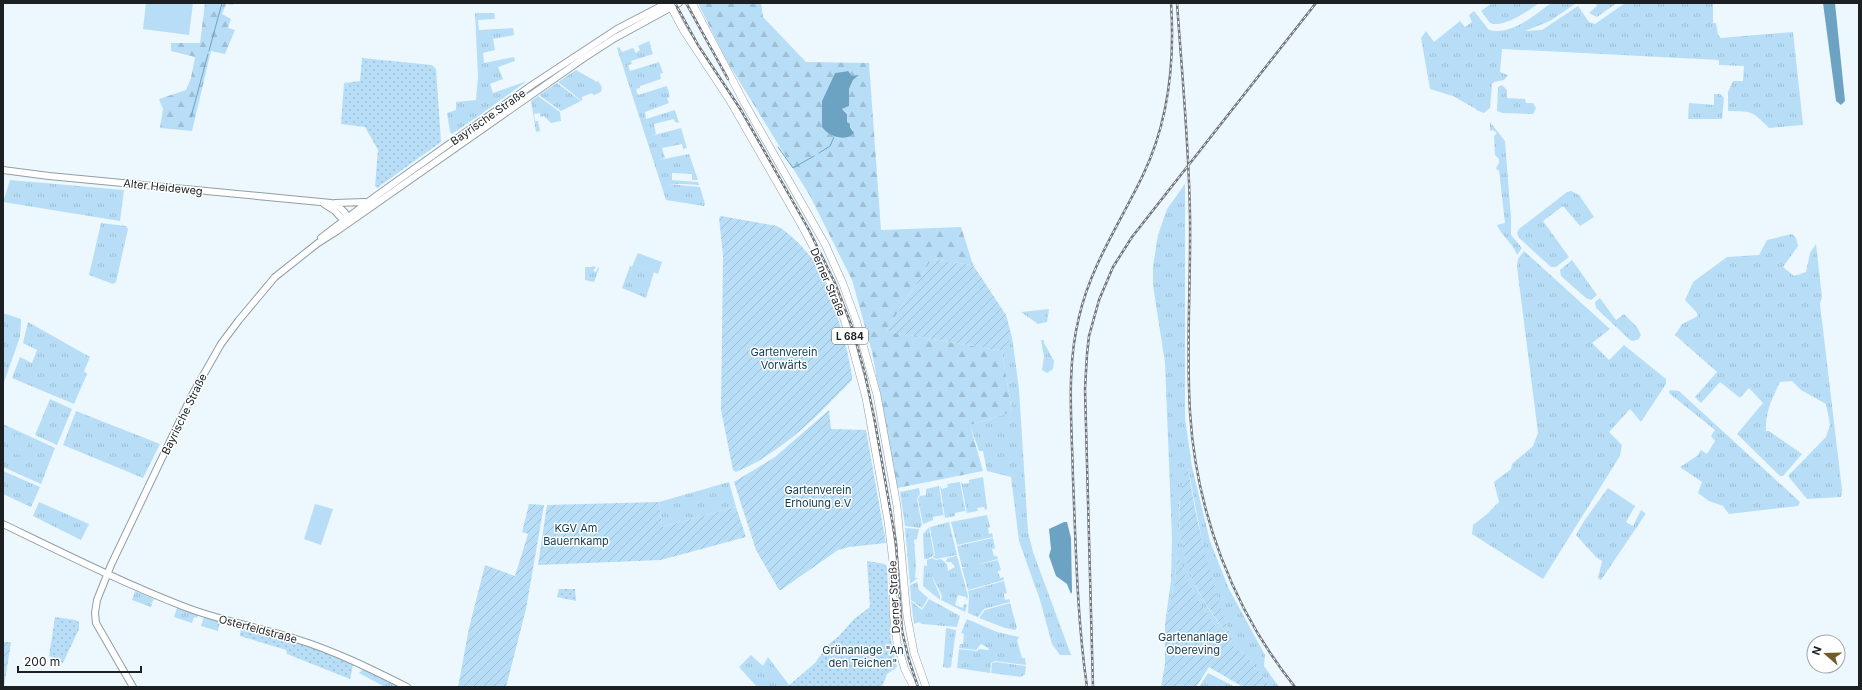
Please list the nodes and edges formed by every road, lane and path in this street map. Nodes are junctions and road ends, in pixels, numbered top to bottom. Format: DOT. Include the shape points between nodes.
graph roads {
  1 [pos="678,3"];
  2 [pos="692,3"];
  3 [pos="669,4"];
  4 [pos="3,170"];
  5 [pos="367,202"];
  6 [pos="323,203"];
  7 [pos="332,203"];
  8 [pos="346,221"];
  9 [pos="3,524"];
  10 [pos="107,574"];
  11 [pos="133,687"];
  12 [pos="407,687"];
  13 [pos="914,687"];
  14 [pos="926,687"];
  1 -- 3 [label="street"];
  2 -- 14 [label="main road, Derner Straße / L 684" via="824,244 843,284 857,323 877,395 898,513 907,616 914,653"];
  3 -- 5 [label="street, Bayrische Straße" via="598,40"];
  3 -- 8 [label="street, Bayrische Straße" via="584,58"];
  3 -- 13 [label="main road, Derner Straße / L 684" via="725,93 804,229 822,263 841,310 866,398 888,521 893,562 896,638 905,670"];
  4 -- 6 [label="street, Alter Heideweg"];
  5 -- 7 [label="street, Alter Heideweg"];
  5 -- 8 [label="street, Bayrische Straße"];
  6 -- 7 [label="street, Alter Heideweg"];
  6 -- 8 [label="street"];
  7 -- 8 [label="street" via="341,209"];
  8 -- 10 [label="street, Bayrische Straße" via="269,283 214,354"];
  9 -- 10 [label="street, Osterfeldstraße"];
  10 -- 11 [label="street, Bayrische Straße" via="97,600 96,623"];
  10 -- 12 [label="street, Osterfeldstraße" via="201,613 311,644 359,663"];
}
